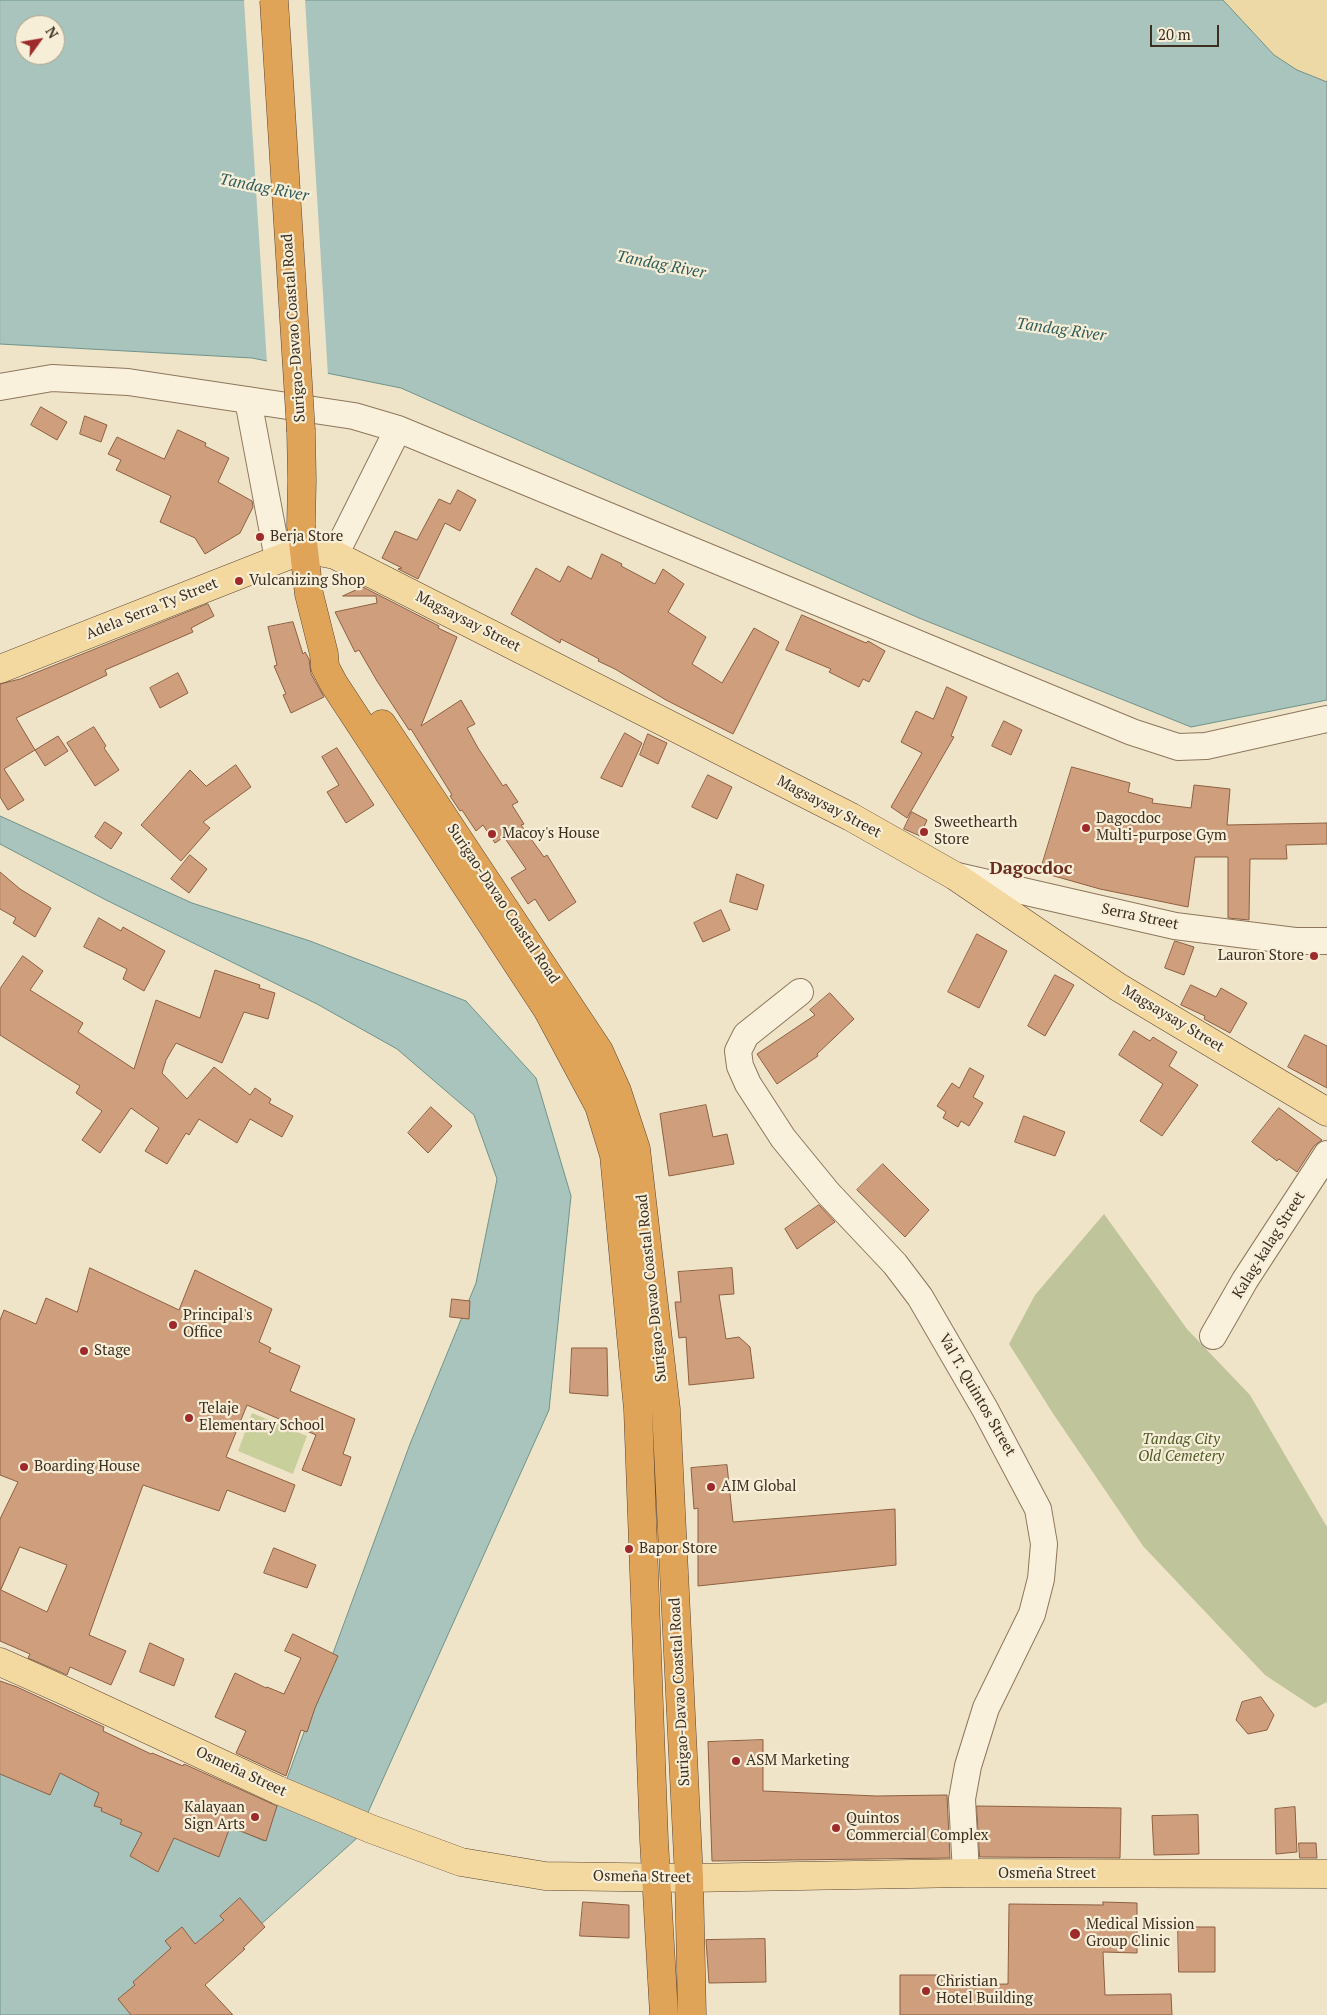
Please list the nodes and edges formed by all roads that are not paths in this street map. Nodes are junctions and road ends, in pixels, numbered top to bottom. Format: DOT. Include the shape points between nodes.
graph roads {
  1 [pos="274,0"];
  2 [pos="0,387"];
  3 [pos="248,400"];
  4 [pos="398,429"];
  5 [pos="305,550"];
  6 [pos="335,555"];
  7 [pos="278,559"];
  8 [pos="0,669"];
  9 [pos="1327,719"];
  10 [pos="955,876"];
  11 [pos="1327,941"];
  12 [pos="800,992"];
  13 [pos="573,1031"];
  14 [pos="1327,1112"];
  15 [pos="1327,1154"];
  16 [pos="1213,1336"];
  17 [pos="666,1409"];
  18 [pos="638,1410"];
  19 [pos="0,1662"];
  20 [pos="966,1873"];
  21 [pos="1327,1874"];
  22 [pos="656,1878"];
  23 [pos="689,1878"];
  24 [pos="664,2015"];
  25 [pos="692,2015"];
  1 -- 5 [label="highway, Surigao-Davao Coastal Road, bridge" via="301,431 301,525"];
  2 -- 3 [label="street" via="52,378 128,382"];
  3 -- 4 [label="street" via="354,416"];
  3 -- 7 [label="street"];
  4 -- 6 [label="street"];
  4 -- 9 [label="street" via="1132,732 1178,747 1206,746"];
  5 -- 6 [label="main road, Magsaysay Street"];
  5 -- 7 [label="main road, Adela Serra Ty Street"];
  5 -- 13 [label="highway, Surigao-Davao Coastal Road" via="309,594 324,654 341,667 356,686"];
  6 -- 10 [label="main road, Magsaysay Street" via="851,817"];
  7 -- 8 [label="main road, Adela Serra Ty Street"];
  10 -- 11 [label="street, Serra Street" via="1175,926 1295,941"];
  10 -- 14 [label="main road, Magsaysay Street" via="1118,987"];
  12 -- 20 [label="street, Val T. Quintos Street" via="746,1035 738,1050 740,1066 748,1084 783,1138 828,1193 895,1264 920,1297 995,1426 1038,1509 1044,1544 1041,1579 1032,1614 986,1708 968,1766 962,1799"];
  13 -- 17 [label="highway, Surigao-Davao Coastal Road" via="599,1051 618,1091 636,1149"];
  13 -- 18 [label="highway, Surigao-Davao Coastal Road" via="614,1155"];
  15 -- 16 [label="street, Kalag-kalag Street" via="1245,1280"];
  17 -- 18 [label="highway"];
  17 -- 23 [label="highway, Surigao-Davao Coastal Road"];
  18 -- 22 [label="highway, Surigao-Davao Coastal Road"];
  19 -- 22 [label="main road, Osmeña Street" via="278,1790 461,1862 545,1876"];
  20 -- 21 [label="main road, Osmeña Street"];
  20 -- 23 [label="main road, Osmeña Street"];
  22 -- 23 [label="main road, Osmeña Street"];
  22 -- 24 [label="highway, Surigao-Davao Coastal Road"];
  23 -- 25 [label="highway, Surigao-Davao Coastal Road"];
}
